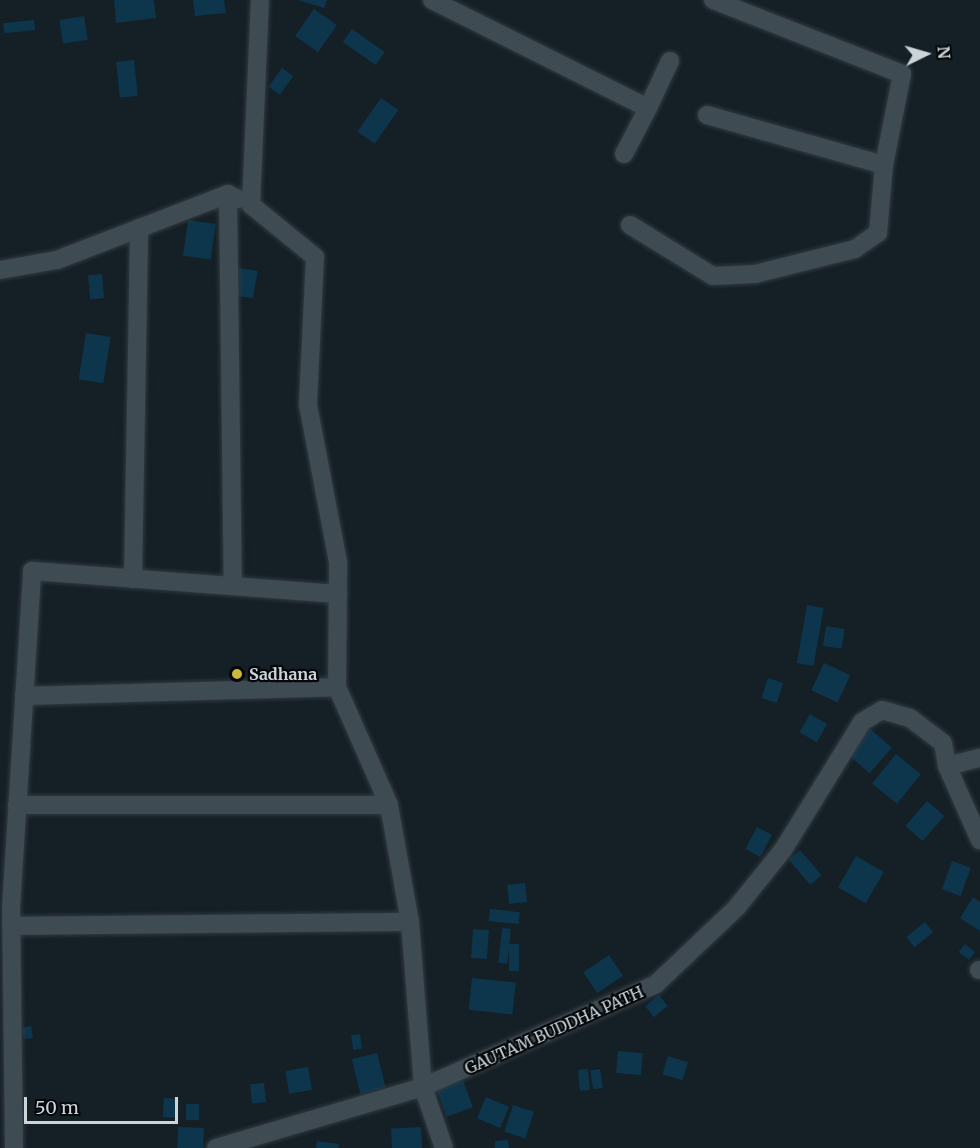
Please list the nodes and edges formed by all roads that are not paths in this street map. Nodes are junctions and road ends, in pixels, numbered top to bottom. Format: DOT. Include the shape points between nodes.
graph roads {
  1 [pos="432,0"];
  2 [pos="712,0"];
  3 [pos="257,2"];
  4 [pos="670,61"];
  5 [pos="648,108"];
  6 [pos="707,115"];
  7 [pos="624,154"];
  8 [pos="884,165"];
  9 [pos="228,194"];
  10 [pos="250,205"];
  11 [pos="630,225"];
  12 [pos="140,228"];
  13 [pos="0,270"];
  14 [pos="134,579"];
  15 [pos="233,585"];
  16 [pos="338,594"];
  17 [pos="337,687"];
  18 [pos="24,696"];
  19 [pos="980,758"];
  20 [pos="947,766"];
  21 [pos="389,805"];
  22 [pos="17,806"];
  23 [pos="980,840"];
  24 [pos="410,922"];
  25 [pos="11,926"];
  26 [pos="423,1087"];
  27 [pos="14,1148"];
  28 [pos="216,1148"];
  29 [pos="444,1148"];
  1 -- 5 [label="street"];
  2 -- 8 [label="street" via="902,74"];
  3 -- 10 [label="street"];
  4 -- 5 [label="street"];
  5 -- 7 [label="street"];
  6 -- 8 [label="street"];
  8 -- 11 [label="street" via="878,233 855,249 755,274 713,276"];
  9 -- 10 [label="street"];
  9 -- 12 [label="street"];
  9 -- 15 [label="street"];
  10 -- 16 [label="street" via="315,257 308,404 338,562"];
  12 -- 13 [label="street" via="57,260"];
  12 -- 14 [label="street"];
  14 -- 15 [label="street"];
  14 -- 18 [label="street" via="32,571"];
  15 -- 16 [label="street"];
  16 -- 17 [label="street"];
  17 -- 18 [label="street"];
  17 -- 21 [label="street"];
  18 -- 22 [label="street"];
  19 -- 20 [label="street"];
  20 -- 23 [label="street, GAUTAM BUDDHA PATH"];
  20 -- 26 [label="street, GAUTAM BUDDHA PATH" via="943,743 910,718 882,710 862,722 783,850 737,907 656,984"];
  21 -- 22 [label="street"];
  21 -- 24 [label="street"];
  22 -- 25 [label="street"];
  24 -- 25 [label="street"];
  24 -- 26 [label="street"];
  25 -- 27 [label="street"];
  26 -- 28 [label="street, GAUTAM BUDDHA PATH"];
  26 -- 29 [label="street"];
}
